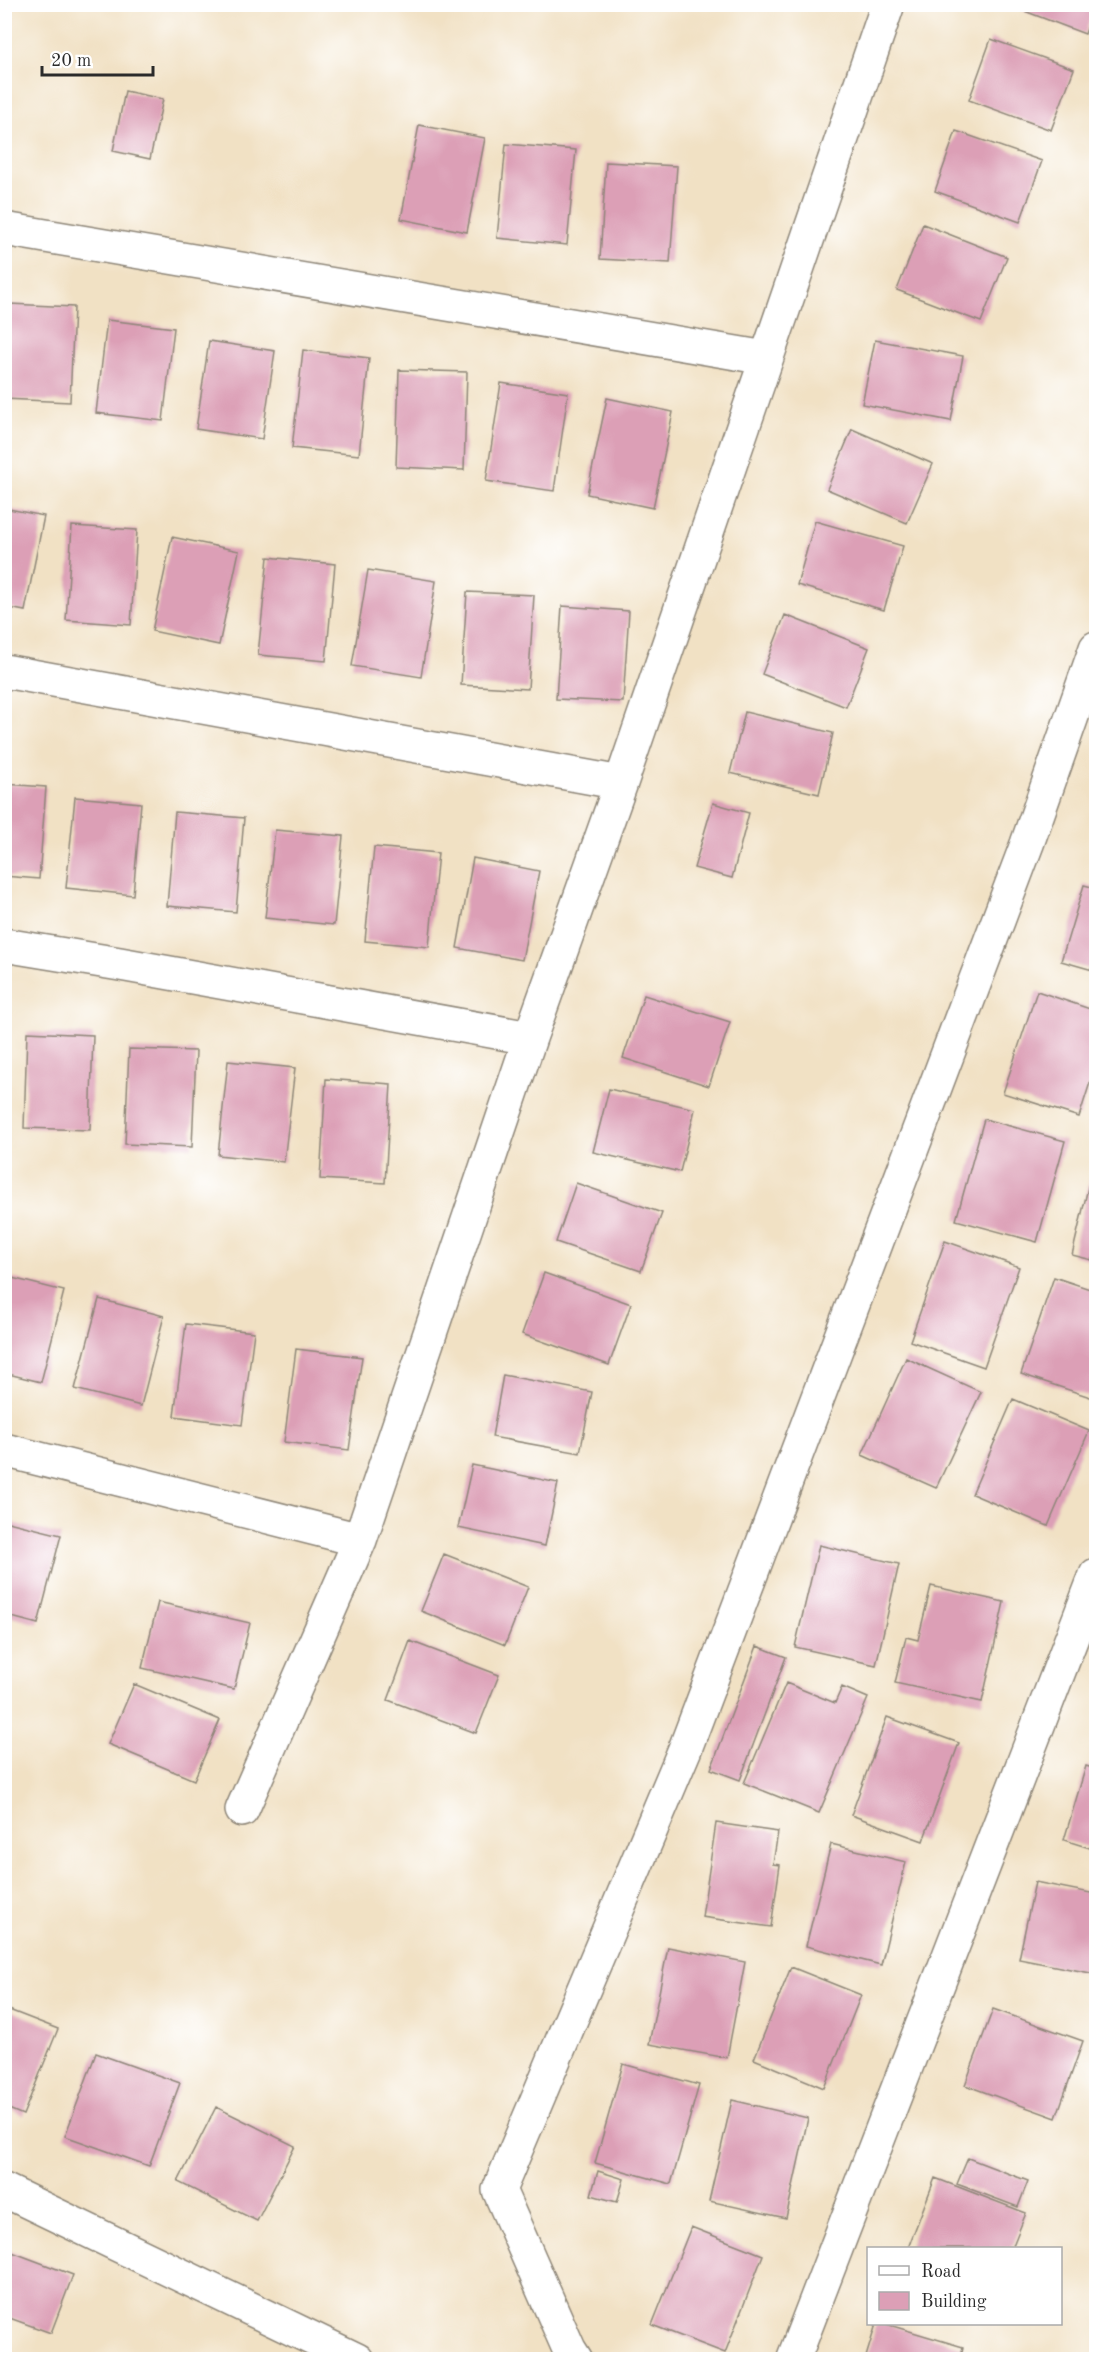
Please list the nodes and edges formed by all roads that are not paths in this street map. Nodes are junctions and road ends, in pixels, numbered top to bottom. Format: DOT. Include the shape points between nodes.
graph roads {
  1 [pos="888,4"];
  2 [pos="4,229"];
  3 [pos="766,358"];
  4 [pos="1096,648"];
  5 [pos="4,671"];
  6 [pos="621,783"];
  7 [pos="4,945"];
  8 [pos="530,1038"];
  9 [pos="4,1450"];
  10 [pos="360,1540"];
  11 [pos="1096,1575"];
  12 [pos="242,1810"];
  13 [pos="4,2190"];
  14 [pos="357,2360"];
  15 [pos="576,2360"];
  16 [pos="793,2360"];
  1 -- 3 [label="street"];
  2 -- 3 [label="street"];
  3 -- 6 [label="street"];
  4 -- 15 [label="street" via="1023,856 685,1749 498,2190"];
  5 -- 6 [label="street"];
  6 -- 8 [label="street"];
  7 -- 8 [label="street"];
  8 -- 10 [label="street"];
  9 -- 10 [label="street"];
  10 -- 12 [label="street"];
  11 -- 16 [label="street"];
  13 -- 14 [label="street"];
}
